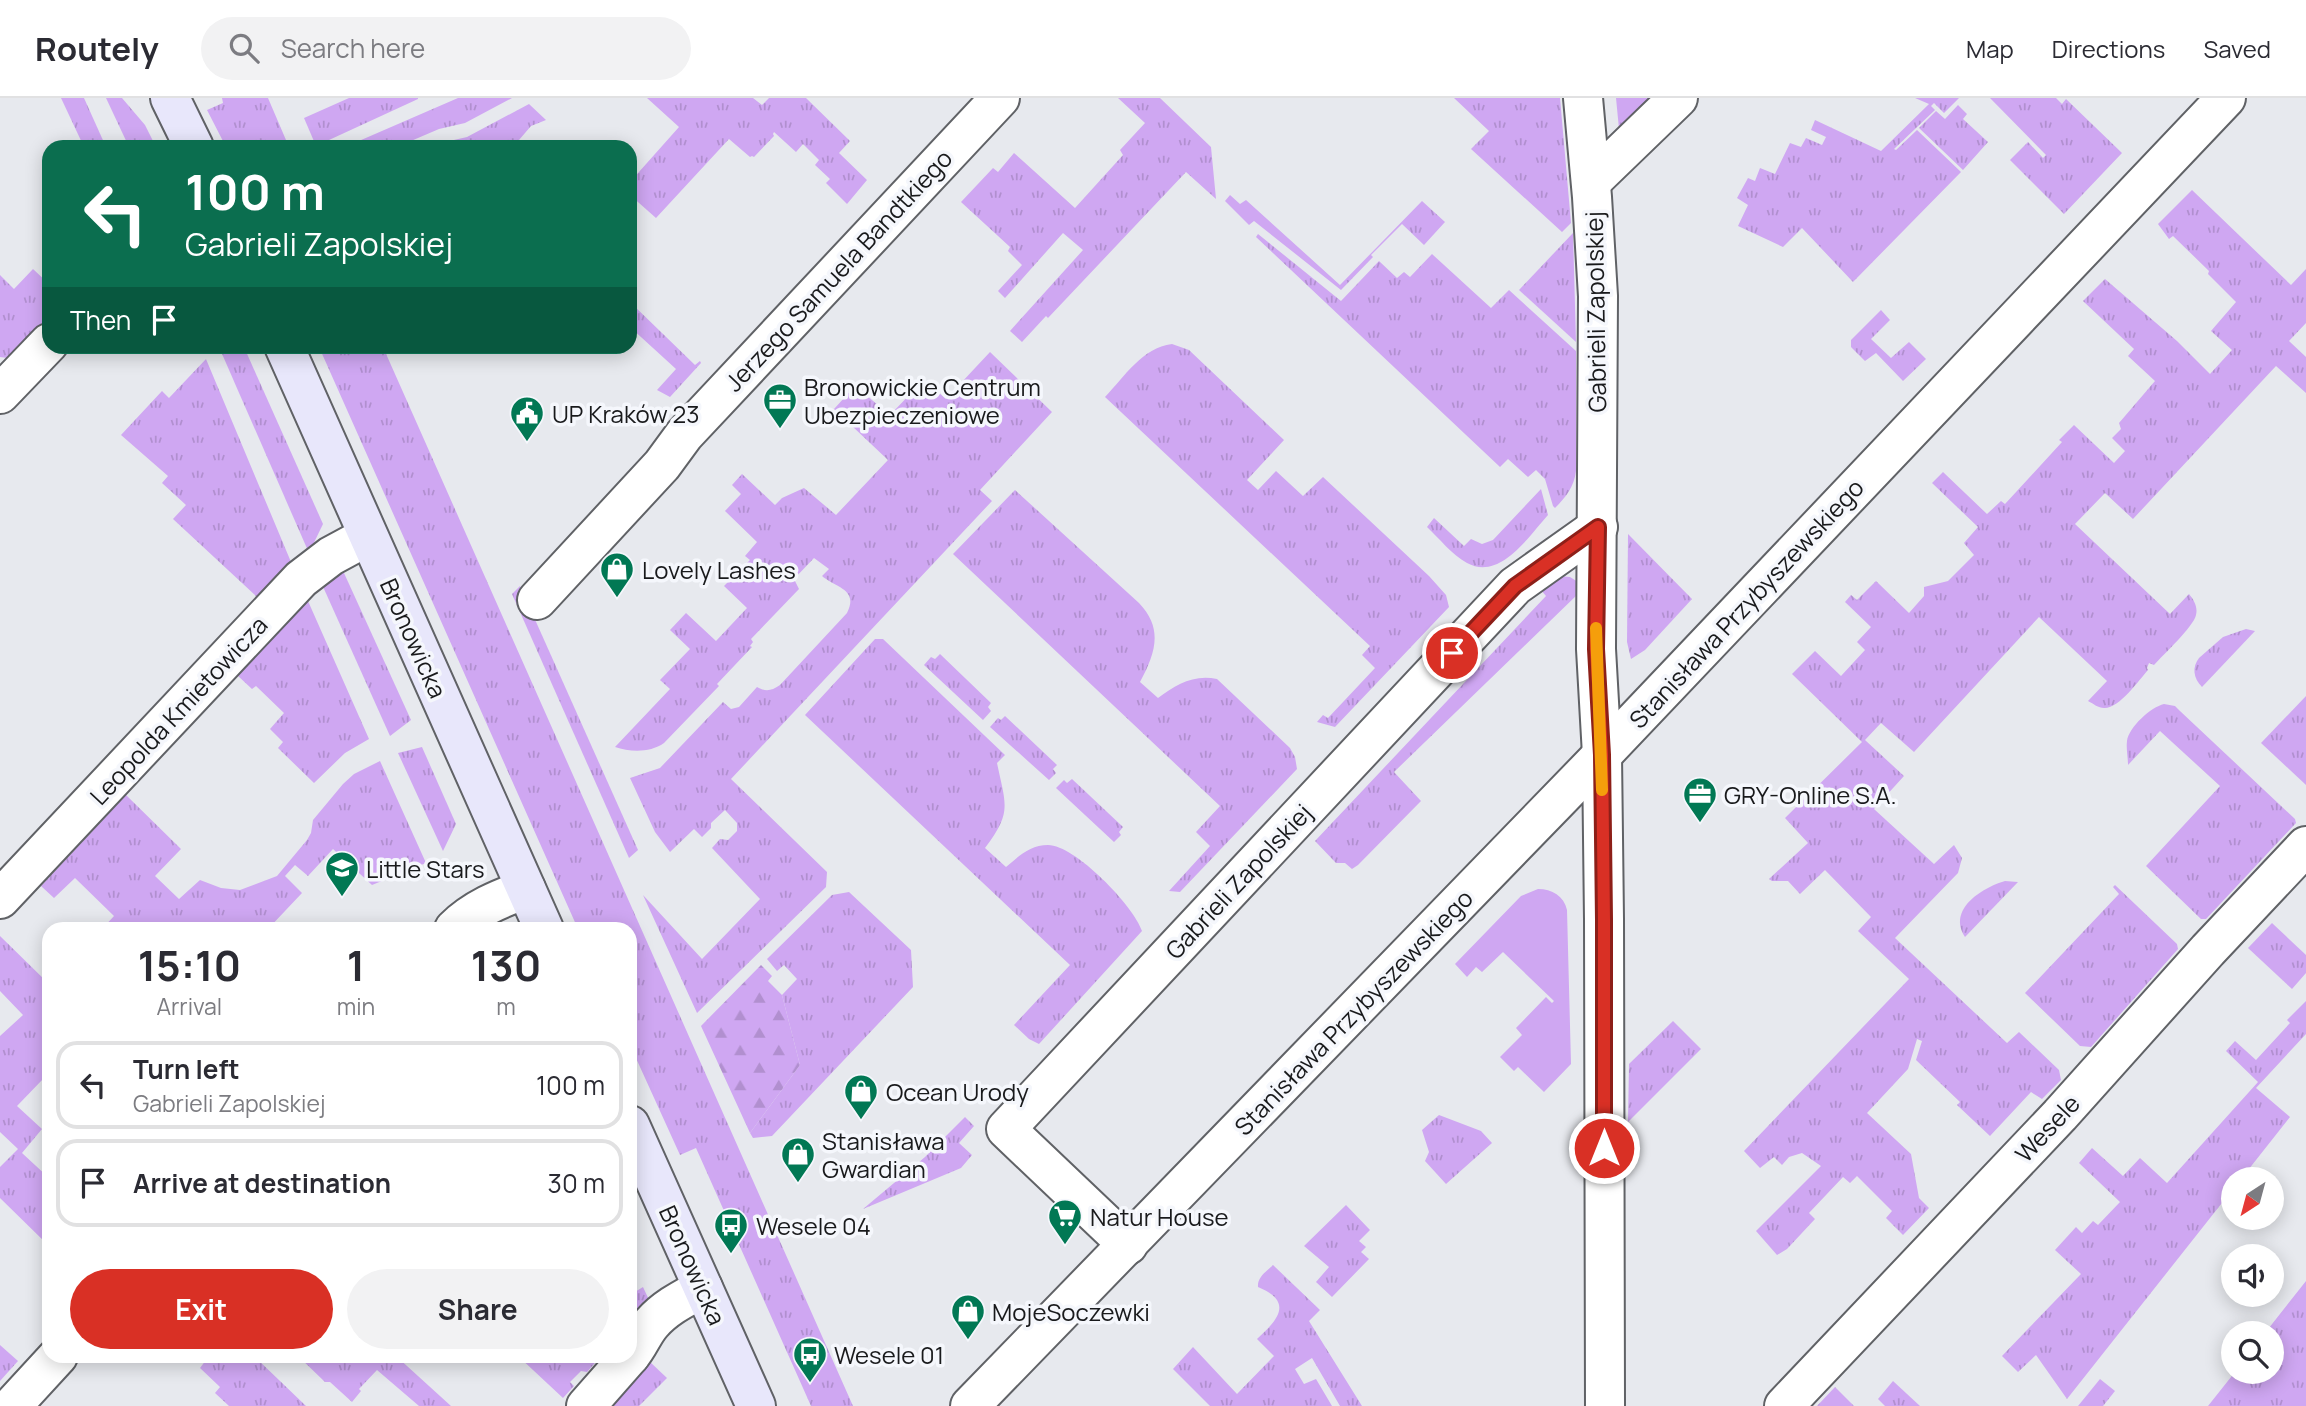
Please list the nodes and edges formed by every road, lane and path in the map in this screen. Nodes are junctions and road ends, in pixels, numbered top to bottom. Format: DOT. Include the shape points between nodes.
graph roads {
  1 [pos="170,98"];
  2 [pos="1000,98"];
  3 [pos="1583,98"];
  4 [pos="1678,98"];
  5 [pos="2226,98"];
  6 [pos="191,140"];
  7 [pos="1591,182"];
  8 [pos="42,350"];
  9 [pos="288,354"];
  10 [pos="0,394"];
  11 [pos="1598,527"];
  12 [pos="368,536"];
  13 [pos="537,600"];
  14 [pos="1602,755"];
  15 [pos="2306,846"];
  16 [pos="526,889"];
  17 [pos="0,899"];
  18 [pos="462,922"];
  19 [pos="541,922"];
  20 [pos="637,1140"];
  21 [pos="1128,1245"];
  22 [pos="704,1288"];
  23 [pos="637,1346"];
  24 [pos="52,1363"];
  25 [pos="624,1363"];
  26 [pos="12,1406"];
  27 [pos="586,1406"];
  28 [pos="756,1406"];
  29 [pos="971,1406"];
  30 [pos="1605,1406"];
  31 [pos="1784,1406"];
  1 -- 6 [label="street"];
  2 -- 13 [label="street, Jerzego Samuela Bandtkiego" via="684,435 662,466"];
  3 -- 7 [label="street, Gabrieli Zapolskiej"];
  4 -- 7 [label="street"];
  5 -- 14 [label="street, Stanisława Przybyszewskiego"];
  7 -- 11 [label="street, Gabrieli Zapolskiej" via="1598,296"];
  8 -- 10 [label="street"];
  9 -- 12 [label="street, Bronowicka"];
  11 -- 14 [label="street, Gabrieli Zapolskiej" via="1596,649"];
  11 -- 21 [label="street, Gabrieli Zapolskiej" via="1515,586 1006,1129"];
  12 -- 16 [label="street, Bronowicka"];
  12 -- 17 [label="street, Leopolda Kmietowicza" via="301,579"];
  14 -- 21 [label="street, Stanisława Przybyszewskiego"];
  14 -- 30 [label="street, Gabrieli Zapolskiej"];
  15 -- 31 [label="street, Wesele" via="2055,1121"];
  16 -- 18 [label="street" via="498,899"];
  16 -- 19 [label="street, Bronowicka"];
  20 -- 22 [label="street, Bronowicka"];
  21 -- 29 [label="street, Stanisława Przybyszewskiego"];
  22 -- 23 [label="street" via="664,1311"];
  22 -- 28 [label="street, Bronowicka"];
  24 -- 26 [label="street"];
  25 -- 27 [label="street"];
}
